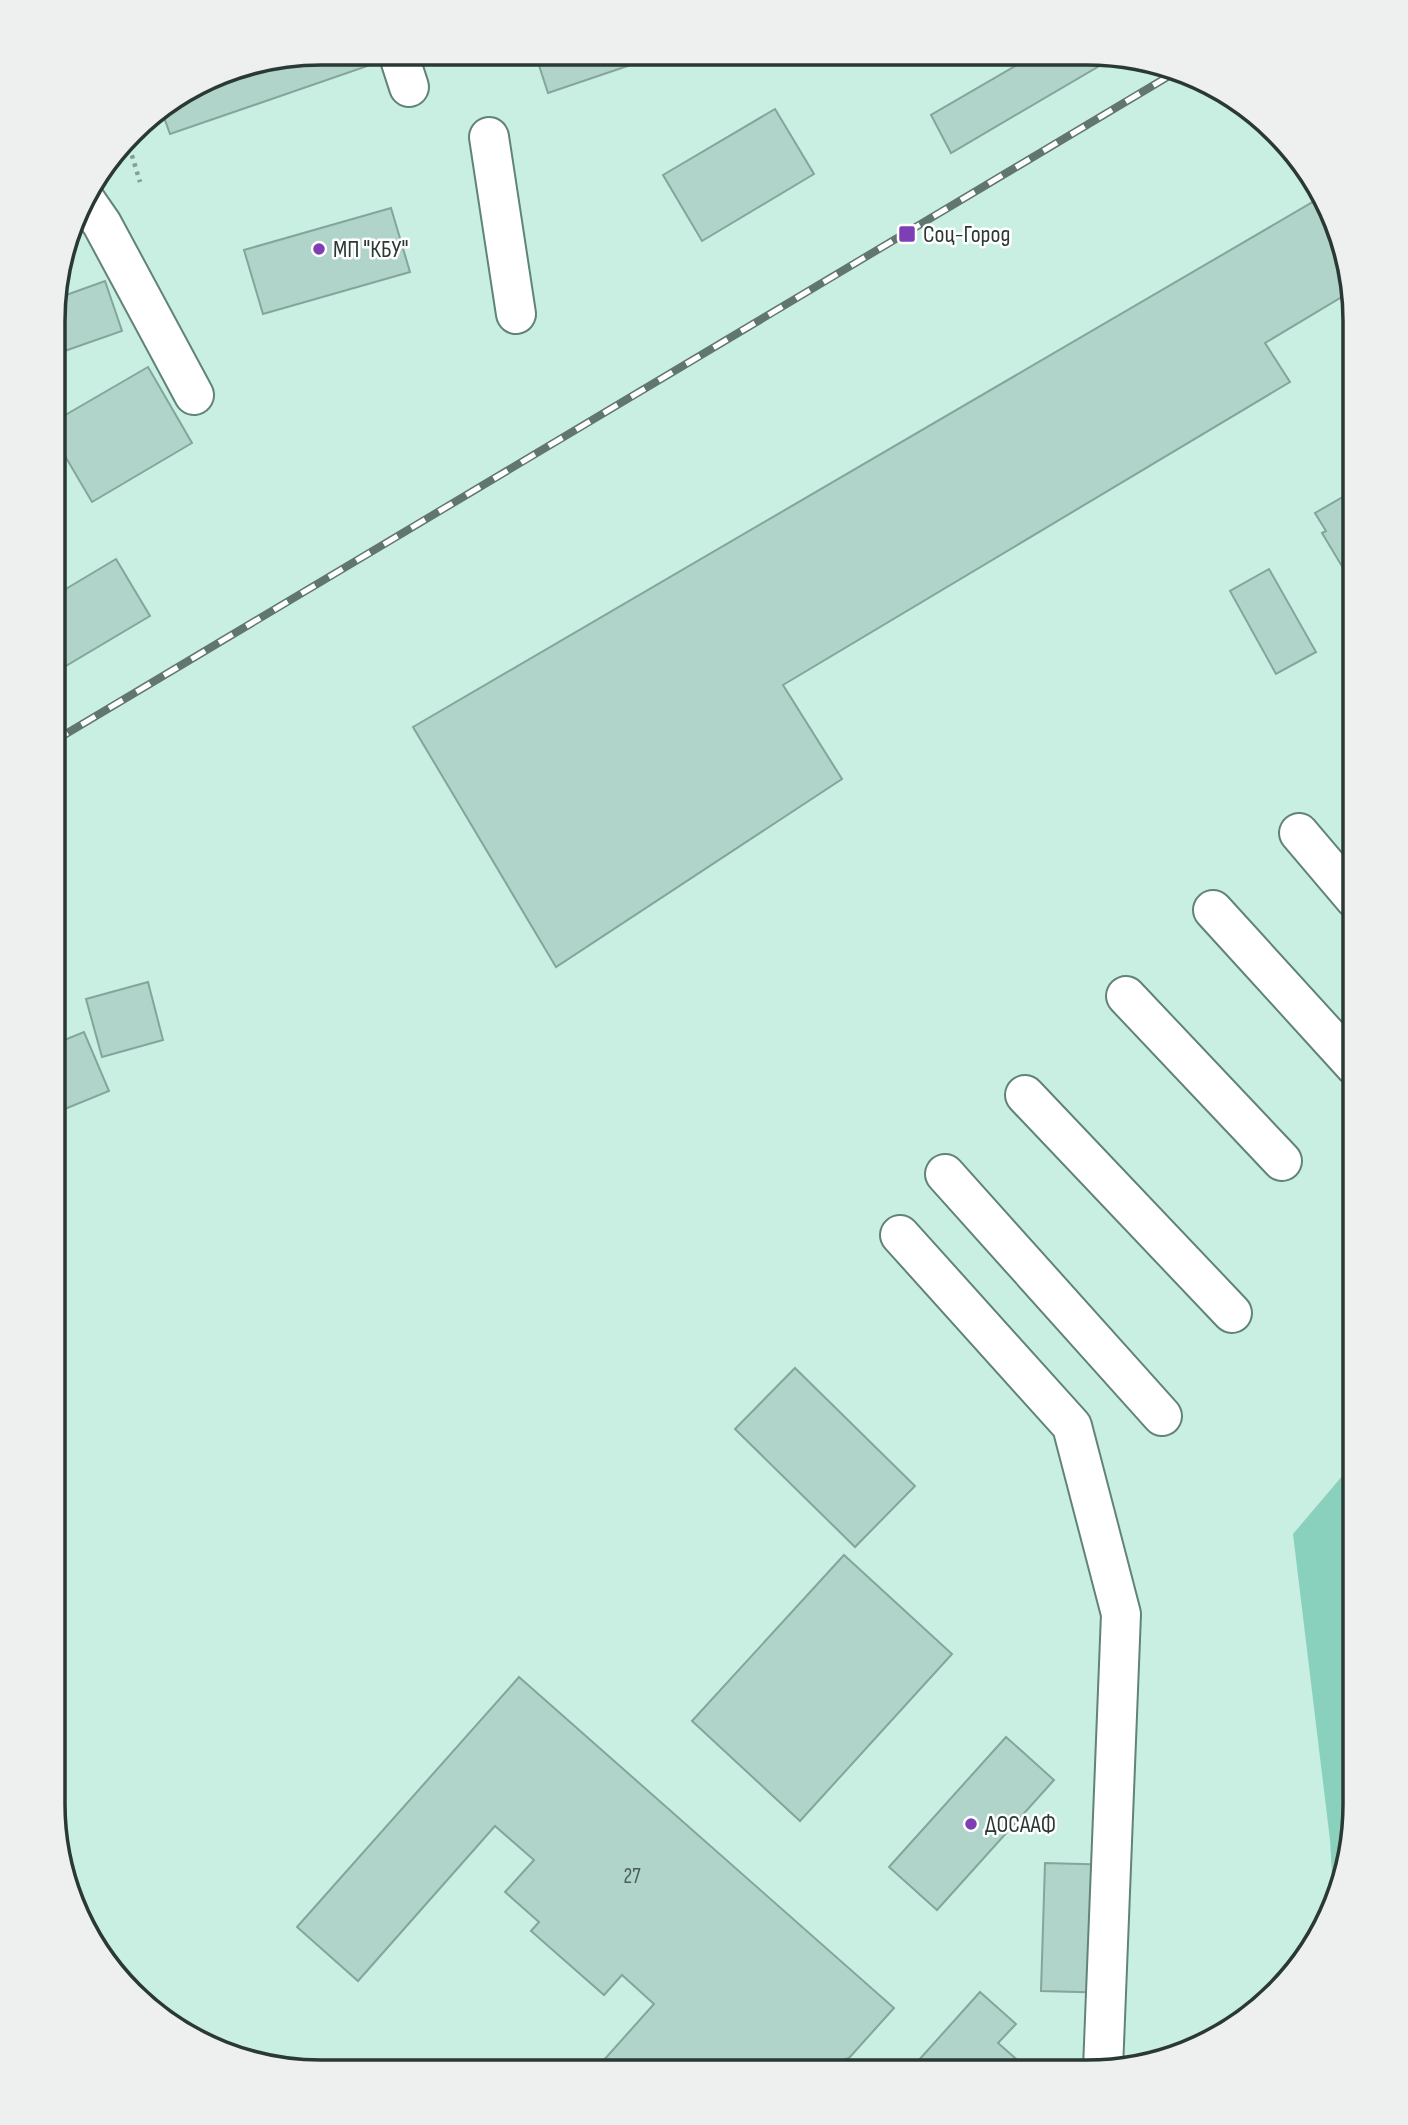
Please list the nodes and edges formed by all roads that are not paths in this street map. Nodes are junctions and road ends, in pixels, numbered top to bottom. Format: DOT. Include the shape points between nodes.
graph roads {
  1 [pos="489,137"];
  2 [pos="94,201"];
  3 [pos="516,314"];
  4 [pos="194,395"];
  5 [pos="1299,833"];
  6 [pos="1343,885"];
  7 [pos="1213,910"];
  8 [pos="1126,996"];
  9 [pos="1343,1053"];
  10 [pos="1025,1095"];
  11 [pos="1282,1161"];
  12 [pos="945,1174"];
  13 [pos="900,1235"];
  14 [pos="1233,1313"];
  15 [pos="1162,1416"];
  16 [pos="1103,2060"];
  1 -- 3 [label="lane"];
  2 -- 4 [label="lane"];
  5 -- 6 [label="lane"];
  7 -- 9 [label="lane"];
  8 -- 11 [label="lane"];
  10 -- 14 [label="lane"];
  12 -- 15 [label="lane"];
  13 -- 16 [label="lane" via="1072,1426 1121,1614"];
}
